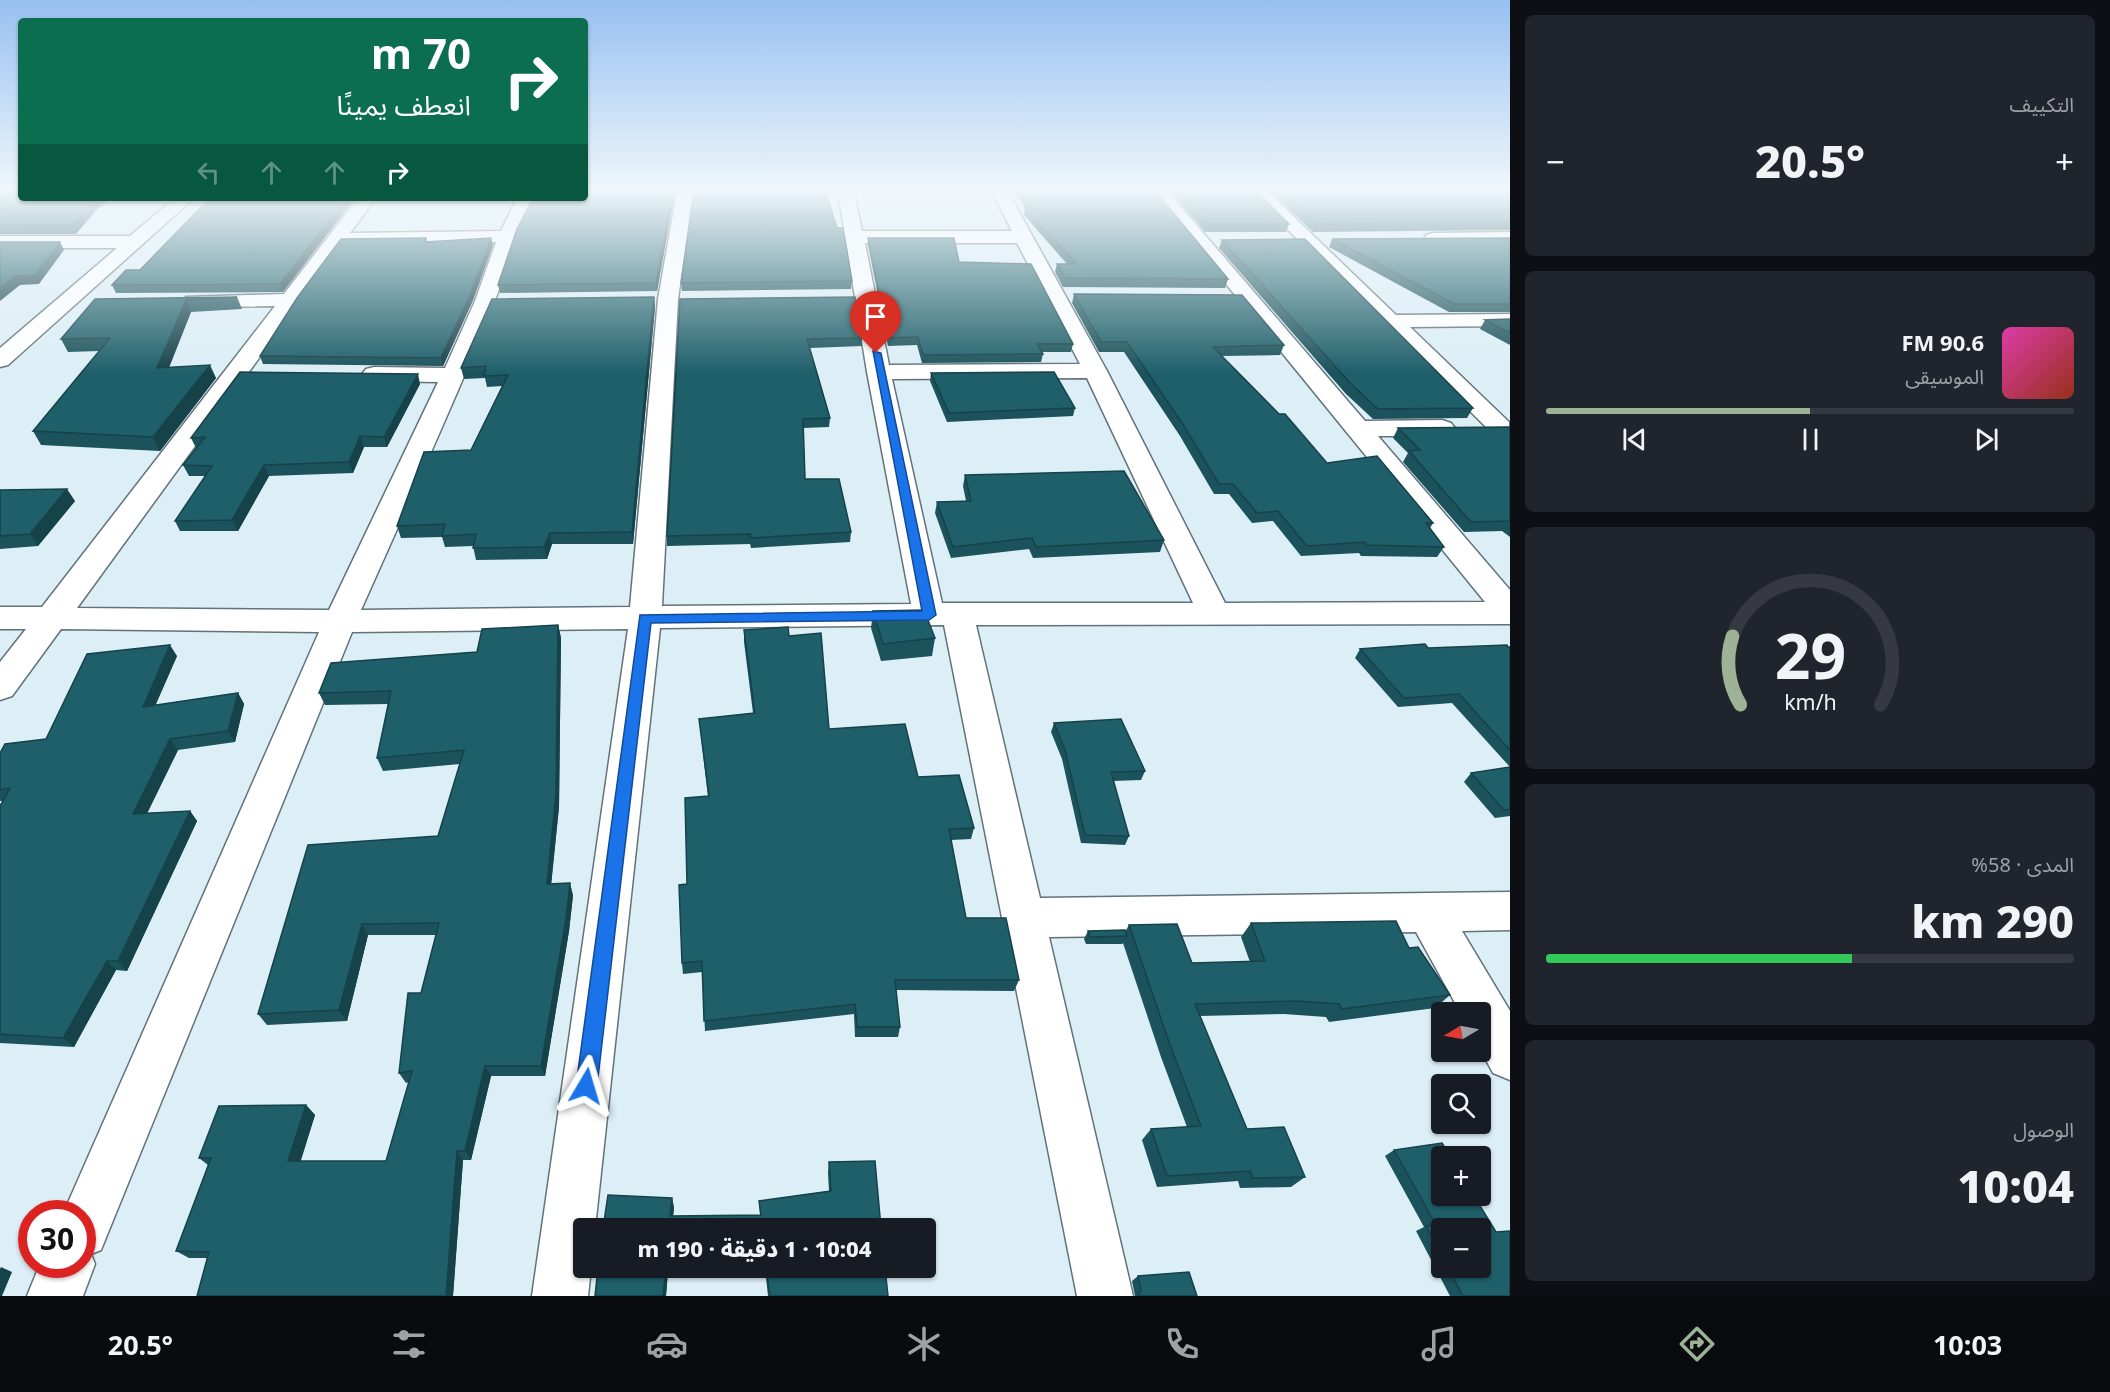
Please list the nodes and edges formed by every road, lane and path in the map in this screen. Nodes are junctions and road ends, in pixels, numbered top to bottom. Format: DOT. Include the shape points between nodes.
graph roads {
  1 [pos="122,252"];
  2 [pos="326,252"];
  3 [pos="504,252"];
  4 [pos="675,252"];
  5 [pos="854,252"];
  6 [pos="1035,252"];
  7 [pos="1217,252"];
  8 [pos="1321,252"];
  9 [pos="289,300"];
  10 [pos="171,301"];
  11 [pos="101,302"];
  12 [pos="65,303"];
  13 [pos="1510,320"];
  14 [pos="1393,321"];
  15 [pos="0,360"];
  16 [pos="879,372"];
  17 [pos="1095,372"];
  18 [pos="234,373"];
  19 [pos="268,373"];
  20 [pos="349,374"];
  21 [pos="453,375"];
  22 [pos="1505,427"];
  23 [pos="1356,429"];
  24 [pos="1510,612"];
  25 [pos="944,615"];
  26 [pos="1215,615"];
  27 [pos="0,618"];
  28 [pos="53,618"];
  29 [pos="645,619"];
  30 [pos="340,621"];
  31 [pos="0,687"];
  32 [pos="1510,911"];
  33 [pos="1428,912"];
  34 [pos="1024,918"];
  35 [pos="1510,1056"];
  36 [pos="95,1200"];
  37 [pos="62,1278"];
  38 [pos="55,1296"];
  39 [pos="560,1296"];
  40 [pos="1105,1296"];
  1 -- 12 [label="street"];
  2 -- 9 [label="street"];
  3 -- 21 [label="street" via="496,301"];
  4 -- 29 [label="street" via="668,299"];
  5 -- 16 [label="street" via="854,297"];
  6 -- 17 [label="street" via="1067,295"];
  7 -- 23 [label="street" via="1234,296"];
  8 -- 14 [label="street"];
  9 -- 10 [label="street"];
  9 -- 18 [label="street"];
  11 -- 12 [label="street"];
  12 -- 15 [label="street"];
  13 -- 14 [label="street"];
  14 -- 22 [label="street"];
  16 -- 17 [label="street"];
  16 -- 25 [label="street"];
  17 -- 26 [label="street"];
  18 -- 19 [label="street"];
  18 -- 28 [label="street"];
  20 -- 21 [label="street"];
  21 -- 30 [label="street"];
  22 -- 23 [label="street"];
  23 -- 24 [label="street"];
  24 -- 26 [label="street"];
  25 -- 26 [label="street"];
  25 -- 29 [label="street"];
  25 -- 34 [label="street"];
  27 -- 28 [label="street"];
  28 -- 30 [label="street"];
  28 -- 31 [label="street"];
  29 -- 30 [label="street"];
  29 -- 39 [label="street"];
  30 -- 36 [label="street"];
  32 -- 33 [label="street"];
  33 -- 34 [label="street"];
  33 -- 35 [label="street"];
  34 -- 40 [label="street"];
  37 -- 38 [label="street"];
}
